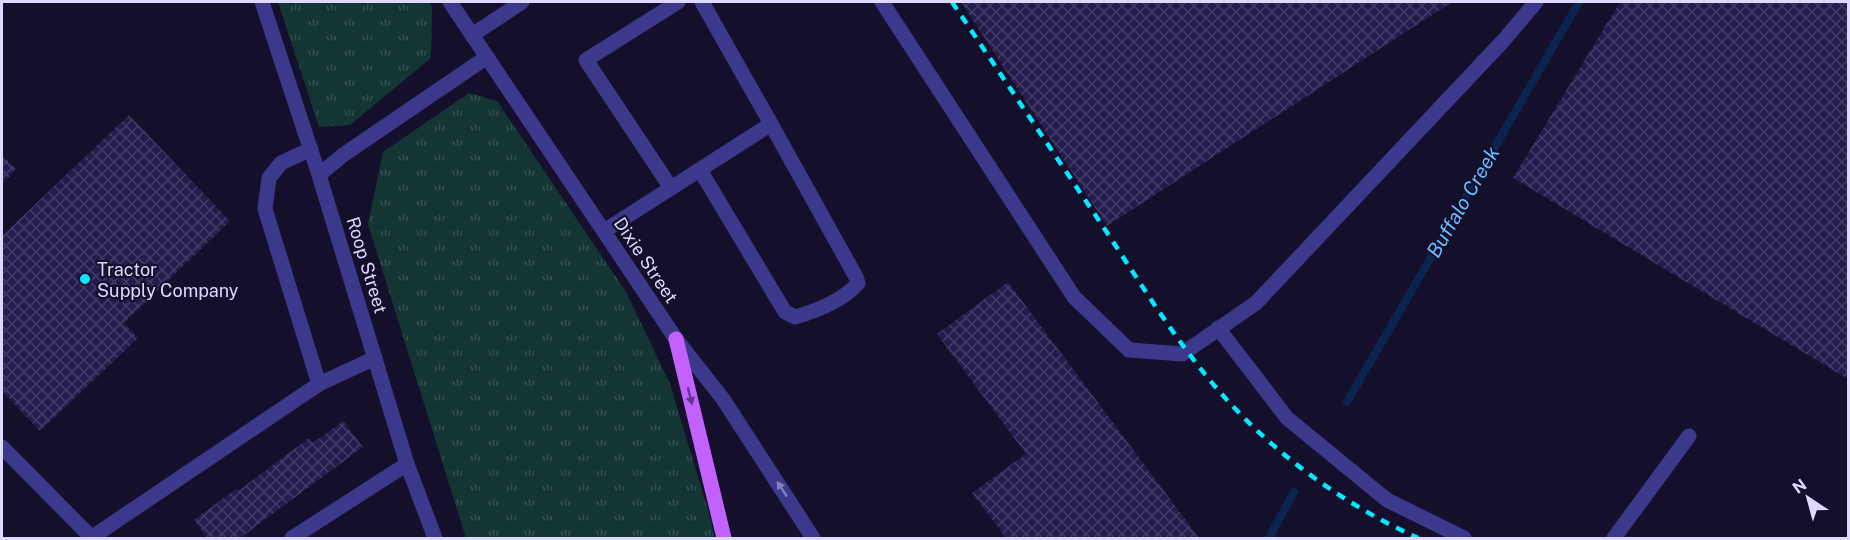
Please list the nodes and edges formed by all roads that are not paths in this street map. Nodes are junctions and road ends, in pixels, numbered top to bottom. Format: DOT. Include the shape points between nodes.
graph roads {
  1 [pos="262,2"];
  2 [pos="450,2"];
  3 [pos="522,2"];
  4 [pos="678,2"];
  5 [pos="702,2"];
  6 [pos="882,2"];
  7 [pos="1536,2"];
  8 [pos="472,35"];
  9 [pos="487,57"];
  10 [pos="771,124"];
  11 [pos="311,150"];
  12 [pos="700,170"];
  13 [pos="319,175"];
  14 [pos="671,188"];
  15 [pos="604,231"];
  16 [pos="1218,328"];
  17 [pos="676,339"];
  18 [pos="375,358"];
  19 [pos="319,384"];
  20 [pos="1689,436"];
  21 [pos="2,447"];
  22 [pos="406,464"];
  23 [pos="92,538"];
  24 [pos="293,538"];
  25 [pos="435,538"];
  26 [pos="724,538"];
  27 [pos="813,538"];
  28 [pos="1464,538"];
  29 [pos="1614,538"];
  1 -- 11 [label="street, Roop Street"];
  2 -- 8 [label="street, Dixie Street"];
  3 -- 8 [label="street"];
  4 -- 14 [label="street" via="586,60"];
  5 -- 10 [label="street"];
  6 -- 16 [label="street" via="1074,297 1129,350 1182,354"];
  7 -- 16 [label="street" via="1256,303"];
  8 -- 9 [label="street, Dixie Street"];
  9 -- 13 [label="street"];
  9 -- 15 [label="street, Dixie Street"];
  10 -- 12 [label="street"];
  10 -- 12 [label="street" via="856,277 858,283 852,290 813,312 795,317 785,312"];
  11 -- 13 [label="street, Roop Street"];
  11 -- 19 [label="street" via="281,163 269,178 265,209"];
  12 -- 14 [label="street"];
  13 -- 18 [label="street, Roop Street"];
  14 -- 15 [label="street"];
  15 -- 17 [label="street, Dixie Street"];
  16 -- 28 [label="street" via="1287,418 1387,500"];
  17 -- 26 [label="main road, one-way"];
  27 -- 17 [label="street, Dixie Street, one-way" via="723,399"];
  18 -- 19 [label="street"];
  18 -- 22 [label="street, Roop Street"];
  19 -- 23 [label="street"];
  20 -- 29 [label="street"];
  21 -- 23 [label="street"];
  22 -- 24 [label="street"];
  22 -- 25 [label="street, Roop Street"];
}
